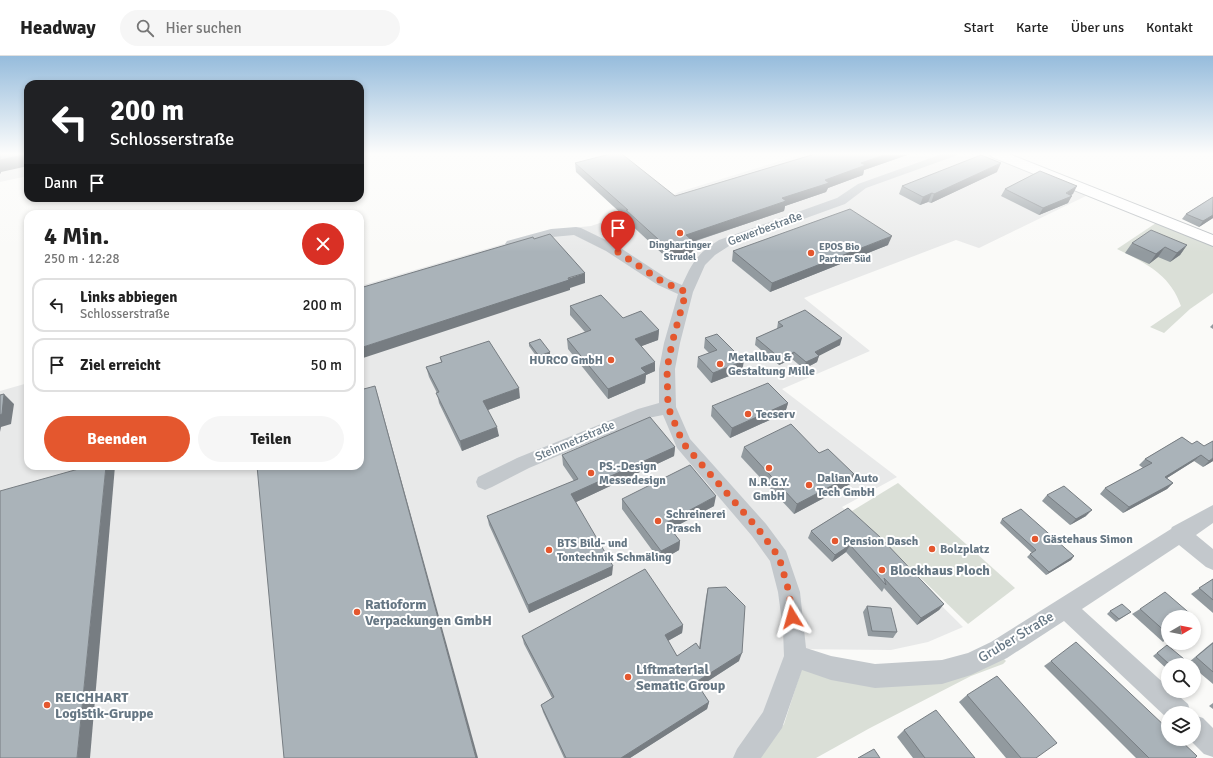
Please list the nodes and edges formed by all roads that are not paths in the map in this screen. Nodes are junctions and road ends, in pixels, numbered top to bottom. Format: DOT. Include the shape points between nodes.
graph roads {
  1 [pos="861,187"];
  2 [pos="1079,187"];
  3 [pos="1213,241"];
  4 [pos="498,249"];
  5 [pos="686,292"];
  6 [pos="668,407"];
  7 [pos="485,482"];
  8 [pos="1213,513"];
  9 [pos="1179,533"];
  10 [pos="1213,561"];
  11 [pos="1065,607"];
  12 [pos="795,656"];
  13 [pos="1171,706"];
  14 [pos="1201,734"];
  15 [pos="1213,745"];
  16 [pos="746,758"];
  1 -- 5 [label="street, Gewerbestraße" via="841,201 724,243 710,252 699,264"];
  2 -- 3 [label="main road"];
  4 -- 5 [label="street" via="551,233 576,231 610,248 663,282"];
  5 -- 6 [label="street, Gewerbestraße" via="667,369"];
  6 -- 7 [label="street, Steinmetzstraße" via="644,413 523,463"];
  6 -- 12 [label="street, Gewerbestraße" via="683,443 759,530 779,557 789,592"];
  8 -- 9 [label="street, Gruber Straße"];
  9 -- 10 [label="street"];
  9 -- 11 [label="street, Gruber Straße"];
  11 -- 12 [label="street, Gruber Straße" via="999,650 971,664 942,672 875,676 831,668"];
  11 -- 13 [label="street"];
  12 -- 16 [label="street" via="773,719"];
  14 -- 15 [label="street"];
}
